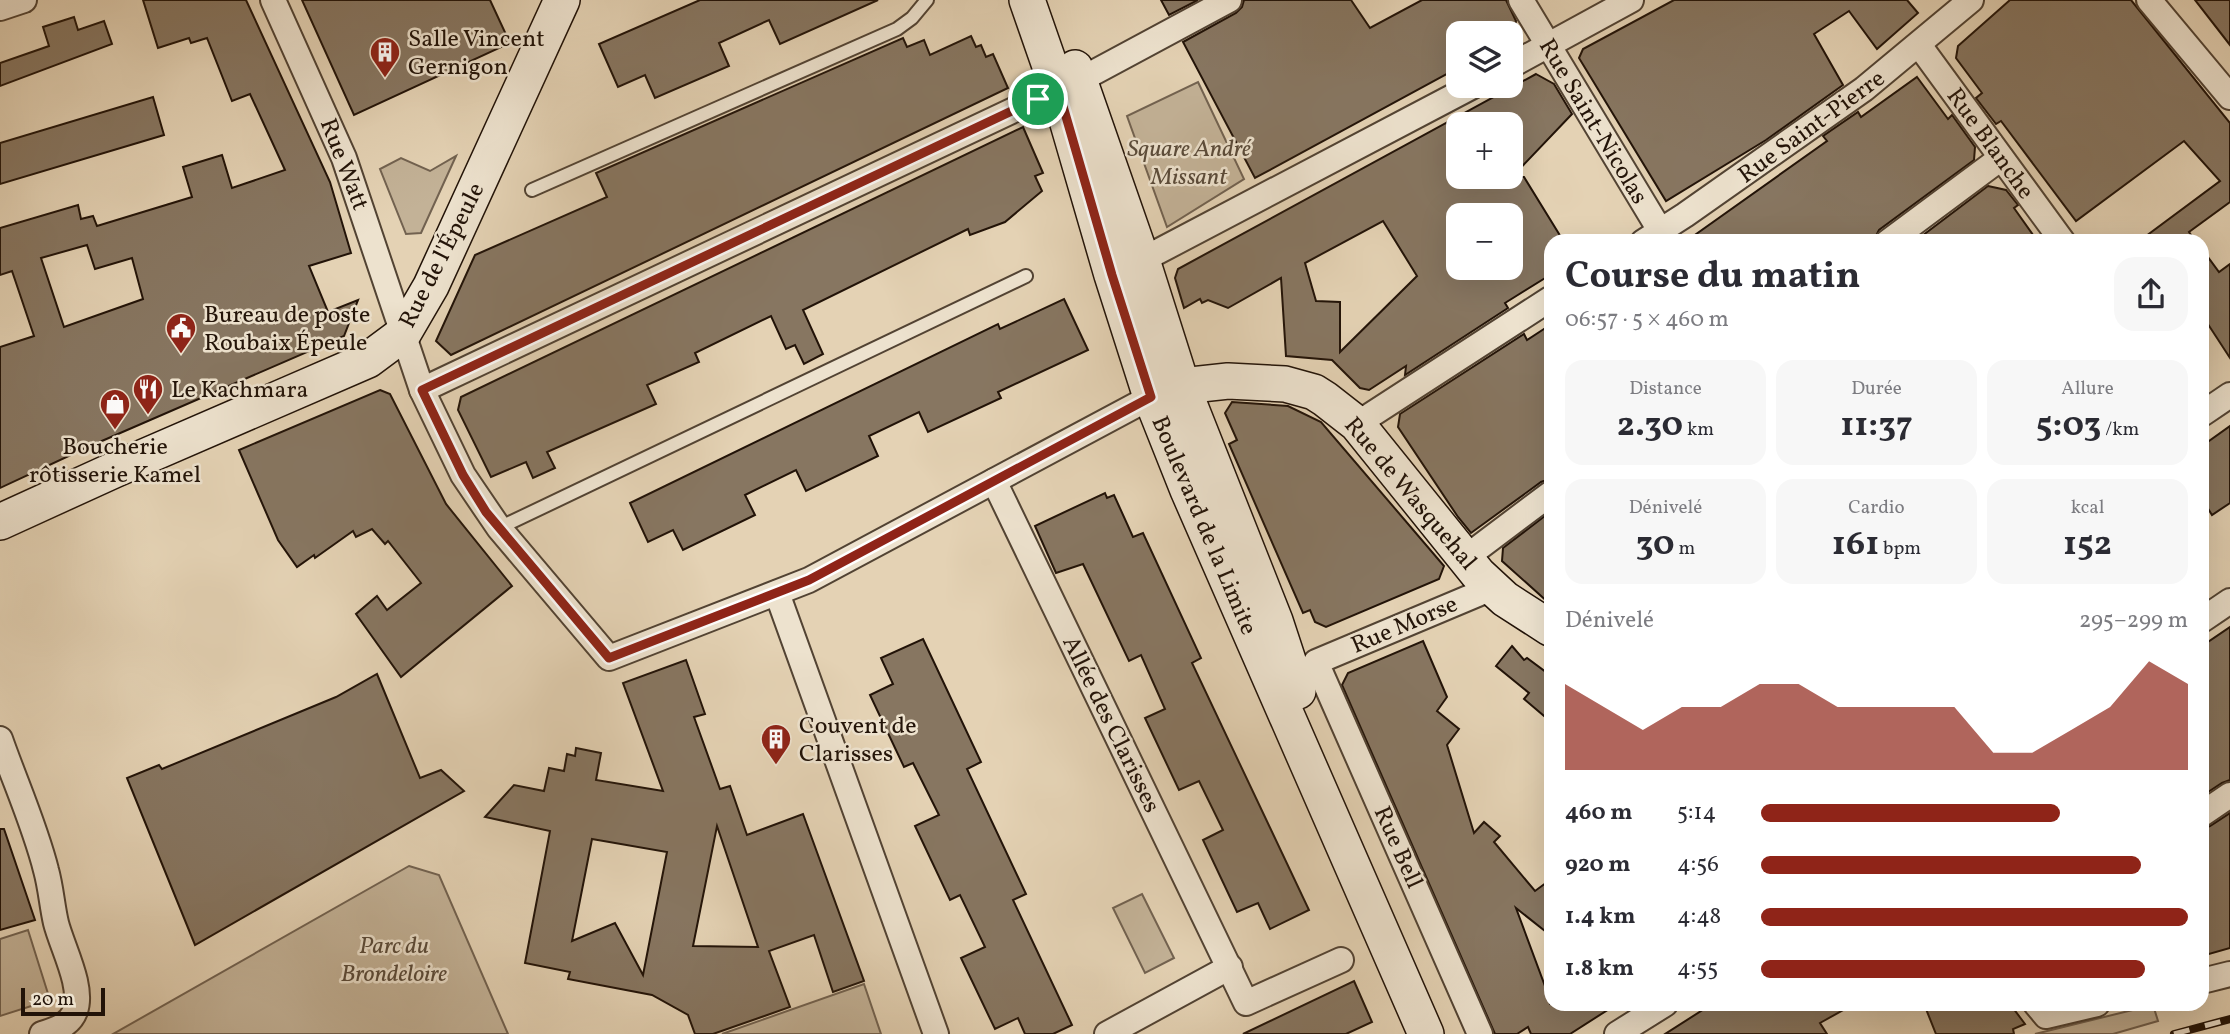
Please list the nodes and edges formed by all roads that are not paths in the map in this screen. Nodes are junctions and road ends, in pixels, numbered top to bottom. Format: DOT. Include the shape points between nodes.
graph roads {
  1 [pos="24,0"];
  2 [pos="273,0"];
  3 [pos="562,0"];
  4 [pos="928,0"];
  5 [pos="1027,0"];
  6 [pos="1050,0"];
  7 [pos="1229,0"];
  8 [pos="1521,0"];
  9 [pos="1631,0"];
  10 [pos="1971,0"];
  11 [pos="2150,0"];
  12 [pos="0,8"];
  13 [pos="1919,45"];
  14 [pos="1548,46"];
  15 [pos="1523,59"];
  16 [pos="1069,85"];
  17 [pos="2228,92"];
  18 [pos="1450,98"];
  19 [pos="2001,158"];
  20 [pos="532,190"];
  21 [pos="1655,234"];
  22 [pos="1663,234"];
  23 [pos="1899,234"];
  24 [pos="2057,234"];
  25 [pos="1142,260"];
  26 [pos="1026,276"];
  27 [pos="1544,303"];
  28 [pos="403,334"];
  29 [pos="422,390"];
  30 [pos="1166,391"];
  31 [pos="2230,395"];
  32 [pos="2209,409"];
  33 [pos="1357,424"];
  34 [pos="994,481"];
  35 [pos="1544,499"];
  36 [pos="0,523"];
  37 [pos="499,528"];
  38 [pos="1465,558"];
  39 [pos="1492,587"];
  40 [pos="777,593"];
  41 [pos="2230,601"];
  42 [pos="2209,615"];
  43 [pos="1544,624"];
  44 [pos="609,658"];
  45 [pos="1316,662"];
  46 [pos="0,739"];
  47 [pos="2230,795"];
  48 [pos="2209,809"];
  49 [pos="1341,960"];
  50 [pos="1230,967"];
  51 [pos="2230,974"];
  52 [pos="2209,979"];
  53 [pos="1654,1011"];
  54 [pos="42,1034"];
  55 [pos="936,1034"];
  56 [pos="1107,1034"];
  57 [pos="1426,1034"];
  58 [pos="1447,1034"];
  59 [pos="1480,1034"];
  60 [pos="1617,1034"];
  1 -- 12 [label="street"];
  2 -- 28 [label="street, Rue Watt" via="344,158"];
  3 -- 28 [label="main road, Rue de l'Épeule" via="431,286"];
  4 -- 20 [label="lane" via="897,29"];
  5 -- 16 [label="main road, Boulevard de la Limite"];
  6 -- 16 [label="main road, Boulevard de la Limite"];
  7 -- 16 [label="street"];
  8 -- 14 [label="street, Rue Saint-Nicolas"];
  9 -- 14 [label="street"];
  10 -- 13 [label="street, Rue Saint-Pierre"];
  11 -- 17 [label="street"];
  13 -- 19 [label="street, Rue Blanche"];
  13 -- 22 [label="street, Rue Saint-Pierre"];
  14 -- 15 [label="street"];
  14 -- 21 [label="street, Rue Saint-Nicolas"];
  16 -- 25 [label="main road, Boulevard de la Limite"];
  16 -- 29 [label="street"];
  16 -- 30 [label="main road, Boulevard de la Limite" via="1112,275"];
  18 -- 25 [label="street"];
  19 -- 23 [label="street"];
  19 -- 24 [label="street, Rue Blanche"];
  25 -- 30 [label="main road, Boulevard de la Limite"];
  26 -- 37 [label="lane"];
  27 -- 33 [label="street"];
  28 -- 29 [label="street, Rue Watt"];
  28 -- 36 [label="main road, Rue de l'Épeule" via="368,360"];
  29 -- 37 [label="street, Rue Watt" via="463,475"];
  30 -- 33 [label="main road, Rue de Wasquehal" via="1228,382 1285,384 1314,392"];
  30 -- 34 [label="street, Rue de Wasquehal"];
  30 -- 57 [label="main road, Boulevard de la Limite" via="1188,489"];
  30 -- 58 [label="main road, Boulevard de la Limite" via="1275,621 1294,683"];
  31 -- 32 [label="street"];
  33 -- 38 [label="main road, Rue de Wasquehal"];
  34 -- 40 [label="street, Rue de Wasquehal" via="838,566"];
  34 -- 50 [label="street, Allée des Clarisses"];
  35 -- 38 [label="street"];
  37 -- 44 [label="street, Rue Watt"];
  38 -- 39 [label="main road, Rue de Wasquehal"];
  39 -- 43 [label="main road, Rue de Wasquehal"];
  39 -- 45 [label="street, Rue Morse"];
  40 -- 44 [label="street, Rue de Wasquehal"];
  40 -- 55 [label="street"];
  41 -- 42 [label="street"];
  45 -- 59 [label="street, Rue Bell"];
  46 -- 54 [label="street" via="46,868 55,920 75,982 77,998 69,1021"];
  47 -- 48 [label="street"];
  49 -- 50 [label="street, Allée des Clarisses" via="1246,1003"];
  50 -- 56 [label="street"];
  51 -- 52 [label="street"];
  53 -- 60 [label="street"];
}
